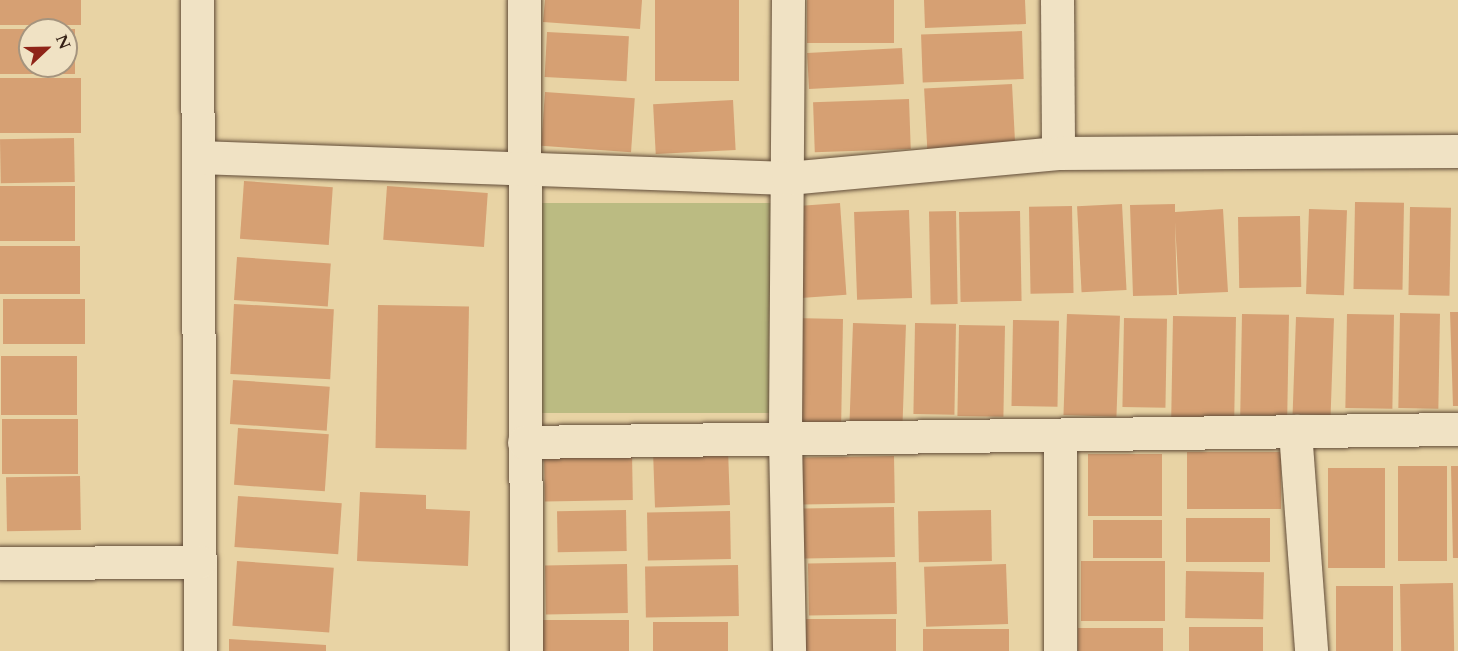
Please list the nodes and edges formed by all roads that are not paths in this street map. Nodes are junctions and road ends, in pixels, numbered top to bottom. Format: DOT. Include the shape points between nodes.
graph roads {
  1 [pos="197,0"];
  2 [pos="524,0"];
  3 [pos="788,0"];
  4 [pos="1057,0"];
  5 [pos="1458,151"];
  6 [pos="1058,153"];
  7 [pos="198,157"];
  8 [pos="525,169"];
  9 [pos="788,178"];
  10 [pos="1458,429"];
  11 [pos="1295,431"];
  12 [pos="1060,435"];
  13 [pos="784,438"];
  14 [pos="524,441"];
  15 [pos="199,562"];
  16 [pos="0,563"];
  17 [pos="200,651"];
  18 [pos="526,651"];
  19 [pos="789,651"];
  20 [pos="1060,651"];
  21 [pos="1311,651"];
  1 -- 7 [label="street"];
  2 -- 8 [label="street"];
  3 -- 9 [label="street"];
  4 -- 6 [label="street"];
  5 -- 6 [label="street"];
  6 -- 9 [label="street"];
  7 -- 8 [label="street"];
  7 -- 15 [label="street"];
  8 -- 9 [label="street"];
  8 -- 14 [label="street"];
  9 -- 13 [label="street"];
  10 -- 11 [label="street"];
  11 -- 12 [label="street"];
  11 -- 21 [label="street"];
  12 -- 13 [label="street"];
  12 -- 20 [label="street"];
  13 -- 14 [label="street"];
  13 -- 19 [label="street"];
  14 -- 18 [label="street"];
  15 -- 16 [label="street"];
  15 -- 17 [label="street"];
}
